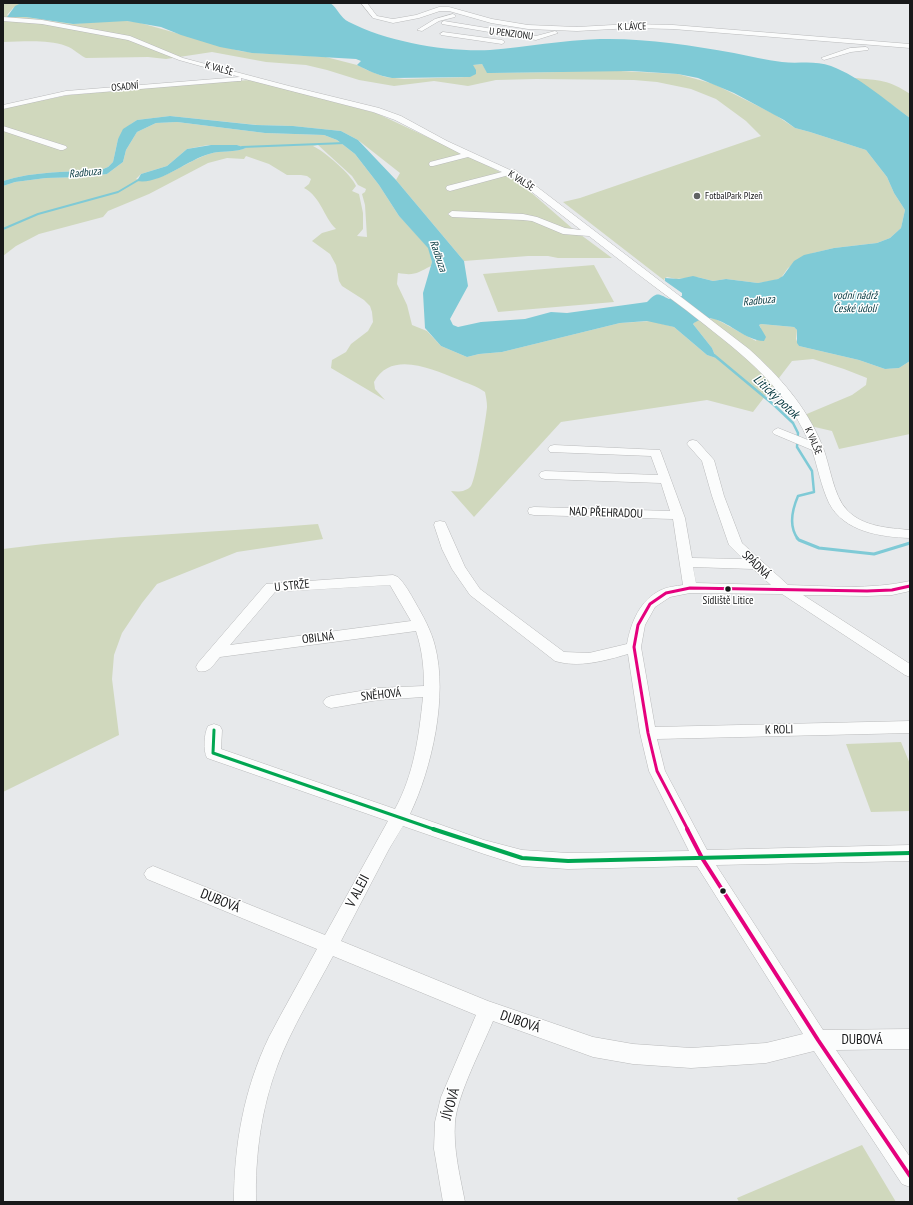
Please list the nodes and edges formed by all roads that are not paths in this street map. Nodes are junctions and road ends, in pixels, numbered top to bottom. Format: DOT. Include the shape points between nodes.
graph roads {
  1 [pos="364,3"];
  2 [pos="461,13"];
  3 [pos="3,20"];
  4 [pos="444,23"];
  5 [pos="577,29"];
  6 [pos="420,30"];
  7 [pos="443,34"];
  8 [pos="536,38"];
  9 [pos="809,38"];
  10 [pos="910,46"];
  11 [pos="875,48"];
  12 [pos="910,52"];
  13 [pos="824,58"];
  14 [pos="248,78"];
  15 [pos="3,107"];
  16 [pos="3,128"];
  17 [pos="63,148"];
  18 [pos="469,154"];
  19 [pos="432,164"];
  20 [pos="520,169"];
  21 [pos="509,173"];
  22 [pos="450,188"];
  23 [pos="452,214"];
  24 [pos="590,233"];
  25 [pos="778,432"];
  26 [pos="693,444"];
  27 [pos="817,448"];
  28 [pos="554,449"];
  29 [pos="545,475"];
  30 [pos="666,479"];
  31 [pos="534,511"];
  32 [pos="678,515"];
  33 [pos="440,525"];
  34 [pos="910,534"];
  35 [pos="686,562"];
  36 [pos="756,564"];
  37 [pos="393,580"];
  38 [pos="910,586"];
  39 [pos="690,588"];
  40 [pos="785,590"];
  41 [pos="420,625"];
  42 [pos="634,648"];
  43 [pos="216,652"];
  44 [pos="203,667"];
  45 [pos="910,671"];
  46 [pos="432,691"];
  47 [pos="331,702"];
  48 [pos="910,727"];
  49 [pos="214,730"];
  50 [pos="648,733"];
  51 [pos="399,819"];
  52 [pos="910,853"];
  53 [pos="702,858"];
  54 [pos="153,874"];
  55 [pos="329,945"];
  56 [pos="488,1010"];
  57 [pos="818,1040"];
  58 [pos="910,1040"];
  59 [pos="910,1176"];
  60 [pos="245,1202"];
  61 [pos="454,1202"];
  1 -- 2 [label="street, K LÁVCE" via="375,17 393,21 442,9"];
  2 -- 5 [label="street, K LÁVCE" via="528,27"];
  2 -- 6 [label="street" via="437,20"];
  3 -- 14 [label="street, K VALŠE" via="42,22 130,38 181,59"];
  4 -- 8 [label="street, U PENZIONU"];
  5 -- 8 [label="street, U PENZIONU"];
  5 -- 9 [label="street, K LÁVCE" via="673,27"];
  7 -- 8 [label="street" via="494,42"];
  9 -- 10 [label="street, K LÁVCE"];
  9 -- 11 [label="street" via="810,41"];
  11 -- 12 [label="street"];
  11 -- 13 [label="street" via="854,50"];
  14 -- 15 [label="street, OSADNÍ" via="66,93"];
  14 -- 18 [label="street, K VALŠE" via="388,114"];
  16 -- 17 [label="street"];
  18 -- 19 [label="street"];
  18 -- 21 [label="street, K VALŠE"];
  20 -- 21 [label="street"];
  21 -- 22 [label="street"];
  21 -- 24 [label="street, K VALŠE" via="517,176"];
  23 -- 24 [label="street" via="523,217 563,231"];
  24 -- 27 [label="street, K VALŠE" via="745,351 766,370 802,416"];
  25 -- 27 [label="street"];
  26 -- 36 [label="street, SPÁDNÁ" via="708,460 736,545"];
  27 -- 34 [label="street, K VALŠE" via="833,499 843,515 877,530"];
  28 -- 30 [label="street" via="656,454"];
  29 -- 30 [label="street"];
  30 -- 32 [label="street"];
  31 -- 32 [label="street, NAD PŘEHRADOU"];
  32 -- 35 [label="street"];
  33 -- 42 [label="street" via="459,569 475,592 560,657 589,660"];
  35 -- 36 [label="street"];
  35 -- 39 [label="street"];
  36 -- 40 [label="street, SPÁDNÁ"];
  37 -- 41 [label="street, V ALEJI"];
  37 -- 43 [label="street, U STRŽE" via="271,587"];
  38 -- 40 [label="street" via="867,591"];
  39 -- 40 [label="street"];
  39 -- 42 [label="street" via="666,593 650,604 638,625"];
  40 -- 45 [label="street, SPÁDNÁ"];
  41 -- 43 [label="street, OBILNÁ"];
  41 -- 46 [label="street, V ALEJI" via="428,647"];
  42 -- 50 [label="street"];
  43 -- 44 [label="street, U STRŽE"];
  46 -- 47 [label="street, SNĚHOVÁ" via="378,694"];
  46 -- 51 [label="street, V ALEJI" via="423,758"];
  48 -- 50 [label="street, K ROLI"];
  49 -- 51 [label="street" via="213,753"];
  50 -- 53 [label="street" via="657,771"];
  51 -- 53 [label="street" via="522,858 568,862"];
  51 -- 55 [label="street, V ALEJI"];
  52 -- 53 [label="street"];
  53 -- 57 [label="street"];
  54 -- 55 [label="street, DUBOVÁ"];
  55 -- 56 [label="street, DUBOVÁ"];
  55 -- 60 [label="street, V ALEJI" via="276,1045 262,1078 247,1142"];
  56 -- 57 [label="street, DUBOVÁ" via="593,1047 633,1054 691,1058 766,1053"];
  56 -- 61 [label="street, JÍVOVÁ" via="451,1097 445,1122 445,1149"];
  57 -- 58 [label="street, DUBOVÁ"];
  57 -- 59 [label="street"];
}
